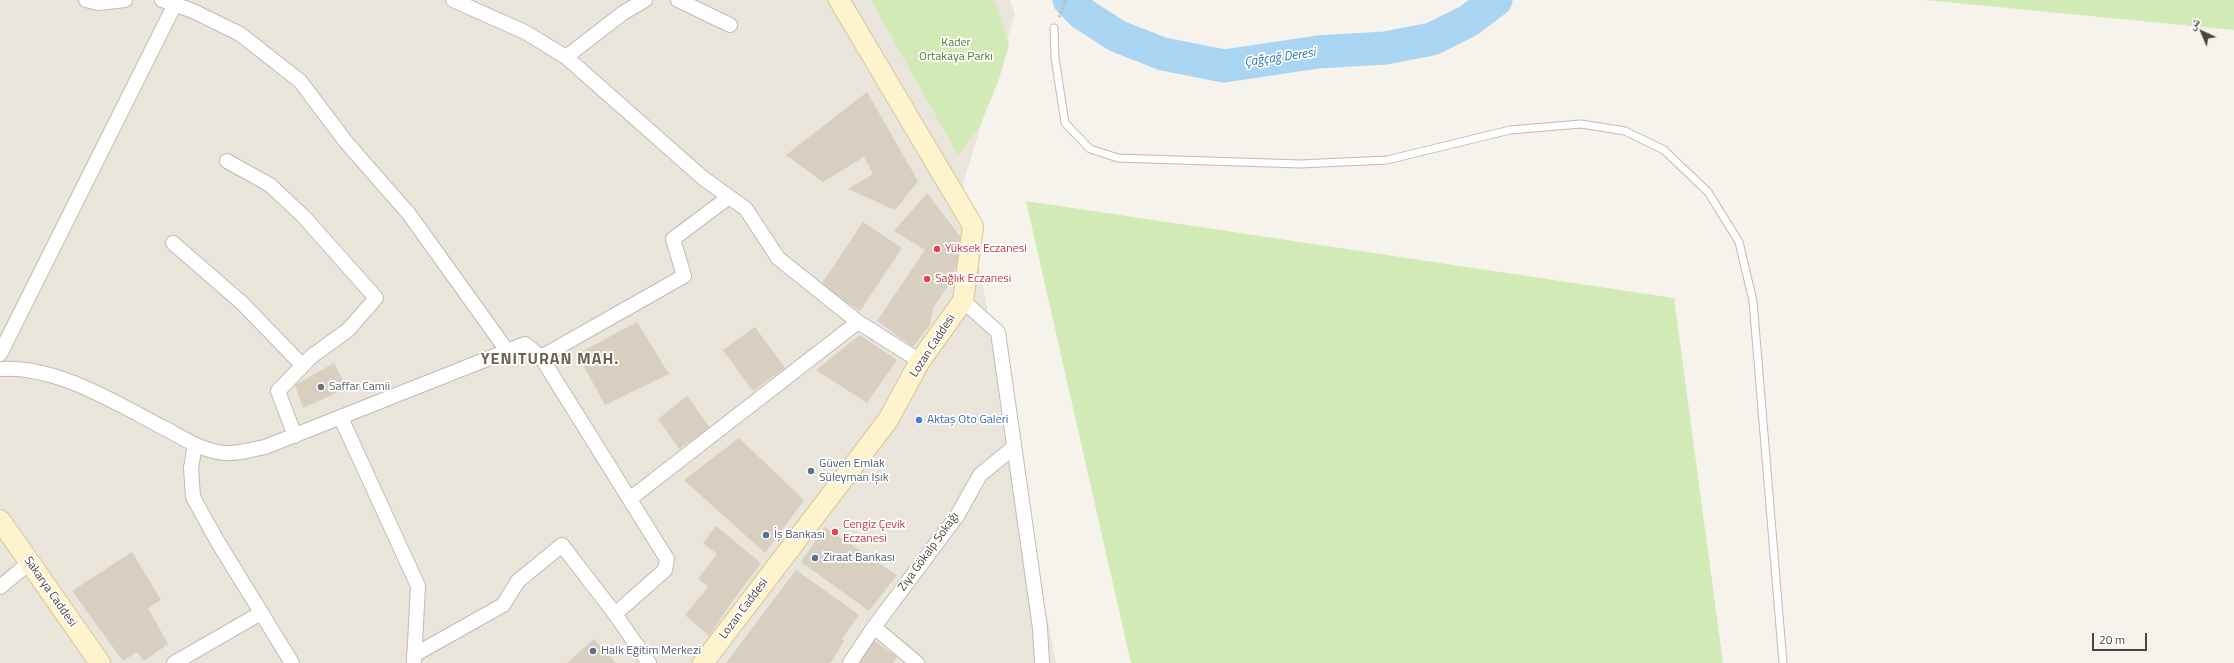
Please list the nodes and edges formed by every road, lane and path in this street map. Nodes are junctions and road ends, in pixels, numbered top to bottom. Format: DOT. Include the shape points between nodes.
graph roads {
  1 [pos="86,0"];
  2 [pos="124,0"];
  3 [pos="453,0"];
  4 [pos="645,0"];
  5 [pos="678,0"];
  6 [pos="839,0"];
  7 [pos="1066,0"];
  8 [pos="171,1"];
  9 [pos="474,4"];
  10 [pos="730,25"];
  11 [pos="1054,28"];
  12 [pos="566,58"];
  13 [pos="227,161"];
  14 [pos="729,197"];
  15 [pos="173,243"];
  16 [pos="962,301"];
  17 [pos="858,322"];
  18 [pos="508,352"];
  19 [pos="0,354"];
  20 [pos="541,357"];
  21 [pos="920,361"];
  22 [pos="302,365"];
  23 [pos="0,369"];
  24 [pos="341,418"];
  25 [pos="295,436"];
  26 [pos="195,445"];
  27 [pos="1014,447"];
  28 [pos="631,498"];
  29 [pos="0,520"];
  30 [pos="29,563"];
  31 [pos="0,587"];
  32 [pos="261,613"];
  33 [pos="616,614"];
  34 [pos="874,627"];
  35 [pos="414,659"];
  36 [pos="100,663"];
  37 [pos="174,663"];
  38 [pos="292,663"];
  39 [pos="649,663"];
  40 [pos="703,663"];
  41 [pos="850,663"];
  42 [pos="917,663"];
  43 [pos="1042,663"];
  44 [pos="1783,663"];
  1 -- 2 [label="street"];
  3 -- 9 [label="street"];
  4 -- 12 [label="street" via="622,13"];
  5 -- 10 [label="street"];
  6 -- 16 [label="main road, Lozan Caddesi" via="973,226"];
  7 -- 11 [label="path"];
  8 -- 18 [label="street" via="240,34 300,81 346,142 409,214"];
  8 -- 19 [label="street"];
  9 -- 12 [label="street"];
  11 -- 44 [label="lane" via="1055,58 1065,123 1090,149 1118,158 1300,164 1386,160 1510,130 1580,124 1625,131 1664,150 1708,192 1738,242 1753,301"];
  12 -- 14 [label="street" via="703,178"];
  13 -- 22 [label="street" via="270,185 304,217 376,298 348,330"];
  14 -- 17 [label="street" via="746,210 778,258"];
  14 -- 20 [label="street" via="673,239 684,276"];
  15 -- 22 [label="street" via="242,303"];
  16 -- 21 [label="main road, Lozan Caddesi"];
  16 -- 27 [label="street" via="998,332"];
  17 -- 21 [label="street"];
  17 -- 28 [label="street"];
  18 -- 20 [label="street" via="525,344"];
  18 -- 24 [label="street"];
  20 -- 28 [label="street"];
  21 -- 40 [label="main road, Lozan Caddesi" via="888,420"];
  22 -- 25 [label="street" via="278,391"];
  23 -- 26 [label="street" via="17,368 56,376 115,402"];
  24 -- 25 [label="street"];
  24 -- 35 [label="street" via="418,586"];
  25 -- 26 [label="street" via="265,447 226,454"];
  26 -- 32 [label="street" via="191,468 193,497"];
  27 -- 34 [label="street, Ziya Gökalp Sokağı" via="980,475 958,516"];
  27 -- 43 [label="street" via="1040,628"];
  28 -- 33 [label="street" via="668,559 665,570"];
  29 -- 30 [label="main road, Sakarya Caddesi"];
  30 -- 31 [label="street"];
  30 -- 36 [label="main road, Sakarya Caddesi"];
  32 -- 37 [label="street"];
  32 -- 38 [label="street"];
  33 -- 35 [label="street" via="562,545 518,581 502,605"];
  33 -- 39 [label="street"];
  34 -- 41 [label="street, Ziya Gökalp Sokağı"];
  34 -- 42 [label="street"];
}
